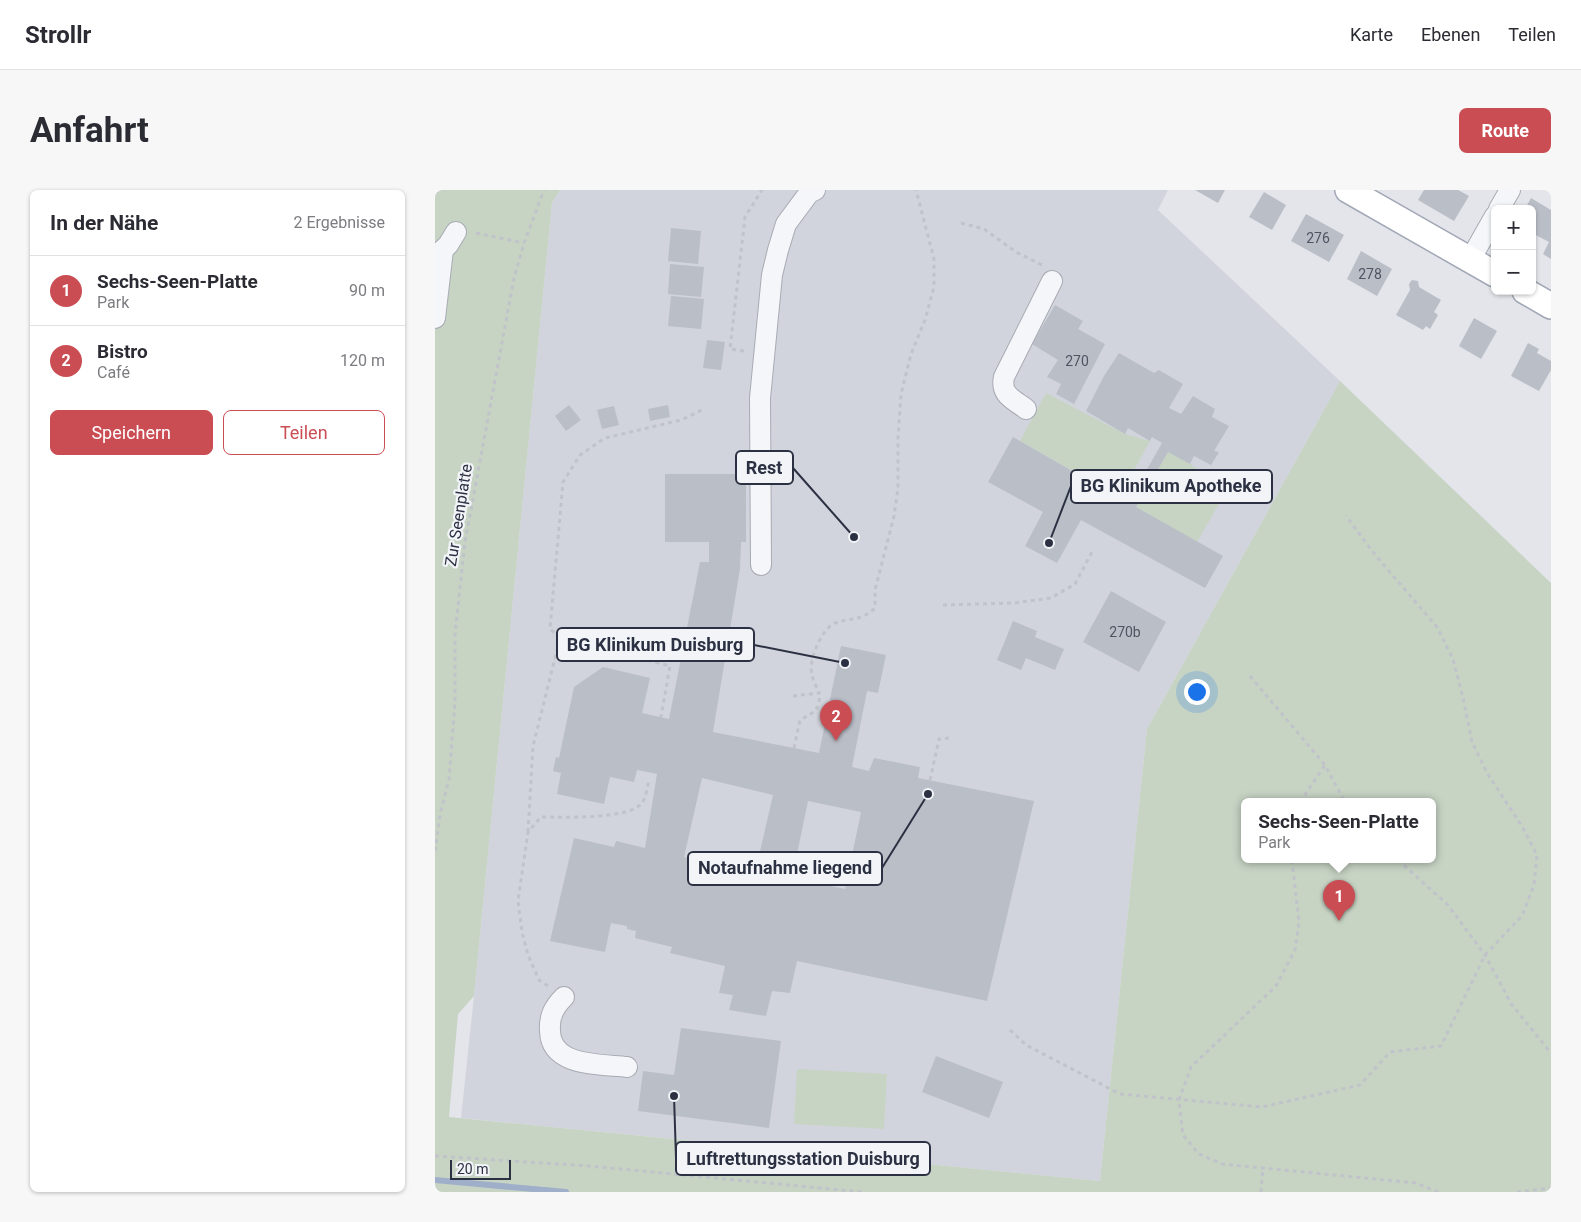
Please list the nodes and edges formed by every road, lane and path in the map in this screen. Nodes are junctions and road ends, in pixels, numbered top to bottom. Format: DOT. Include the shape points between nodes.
graph roads {
  1 [pos="544,190"];
  2 [pos="762,190"];
  3 [pos="815,190"];
  4 [pos="916,190"];
  5 [pos="1348,190"];
  6 [pos="1510,190"];
  7 [pos="1501,205"];
  8 [pos="961,223"];
  9 [pos="1491,223"];
  10 [pos="461,231"];
  11 [pos="524,243"];
  12 [pos="439,253"];
  13 [pos="1470,260"];
  14 [pos="1491,272"];
  15 [pos="1051,275"];
  16 [pos="1532,295"];
  17 [pos="1551,306"];
  18 [pos="435,318"];
  19 [pos="765,353"];
  20 [pos="705,409"];
  21 [pos="1025,409"];
  22 [pos="1346,516"];
  23 [pos="1093,550"];
  24 [pos="761,566"];
  25 [pos="943,605"];
  26 [pos="560,638"];
  27 [pos="1251,676"];
  28 [pos="819,693"];
  29 [pos="793,696"];
  30 [pos="661,718"];
  31 [pos="951,738"];
  32 [pos="794,748"];
  33 [pos="1325,765"];
  34 [pos="930,780"];
  35 [pos="649,781"];
  36 [pos="1303,798"];
  37 [pos="1343,798"];
  38 [pos="527,832"];
  39 [pos="435,851"];
  40 [pos="1292,863"];
  41 [pos="1401,863"];
  42 [pos="1485,955"];
  43 [pos="564,996"];
  44 [pos="1011,1030"];
  45 [pos="1551,1052"];
  46 [pos="627,1067"];
  47 [pos="1179,1100"];
  48 [pos="435,1156"];
  49 [pos="1263,1168"];
  50 [pos="1551,1188"];
  51 [pos="862,1192"];
  52 [pos="1261,1192"];
  53 [pos="1441,1192"];
  54 [pos="1517,1192"];
  1 -- 11 [label="path, Zur Seenplatte"];
  2 -- 19 [label="path" via="745,217 731,349"];
  3 -- 19 [label="lane" via="809,193 786,224 778,250"];
  4 -- 28 [label="path" via="934,259 934,287 901,394 894,516 875,590 875,608 867,616 834,624 823,633 811,661 811,674"];
  5 -- 13 [label="main road"];
  6 -- 7 [label="lane"];
  8 -- 15 [label="path" via="984,229"];
  9 -- 13 [label="lane"];
  10 -- 11 [label="path"];
  10 -- 12 [label="lane"];
  11 -- 39 [label="path, Zur Seenplatte" via="514,278 465,542 455,634 455,702 449,779"];
  12 -- 18 [label="lane"];
  13 -- 14 [label="main road"];
  15 -- 21 [label="lane" via="1003,377 1002,386 1006,394"];
  16 -- 17 [label="main road"];
  19 -- 24 [label="lane" via="760,398"];
  20 -- 26 [label="path" via="681,420 605,438 580,455 563,482 550,629"];
  22 -- 42 [label="path" via="1437,627 1453,660 1472,742 1537,855 1533,885 1522,916"];
  23 -- 25 [label="path" via="1075,584 1051,598 1014,603"];
  26 -- 30 [label="path" via="670,666"];
  26 -- 38 [label="path" via="533,746"];
  27 -- 33 [label="path"];
  28 -- 29 [label="path"];
  28 -- 32 [label="path" via="820,703 813,713 800,720"];
  31 -- 34 [label="path" via="939,739"];
  33 -- 36 [label="path"];
  33 -- 37 [label="path"];
  35 -- 38 [label="path" via="641,803 632,810 587,817 541,817"];
  38 -- 43 [label="path" via="518,901 522,932 539,980"];
  40 -- 47 [label="path" via="1299,922 1295,950 1275,986 1191,1067"];
  41 -- 42 [label="path" via="1448,905"];
  42 -- 45 [label="path" via="1512,1005"];
  42 -- 47 [label="path" via="1441,1046 1390,1052 1360,1085 1262,1107"];
  43 -- 46 [label="lane" via="555,1006 550,1026 550,1039 555,1049 565,1058 576,1061"];
  44 -- 47 [label="path" via="1026,1045 1120,1094"];
  47 -- 49 [label="path" via="1183,1135 1199,1154 1222,1164"];
  48 -- 51 [label="path" via="589,1166"];
  49 -- 52 [label="path"];
  49 -- 53 [label="path" via="1416,1183"];
  50 -- 54 [label="path"];
}
